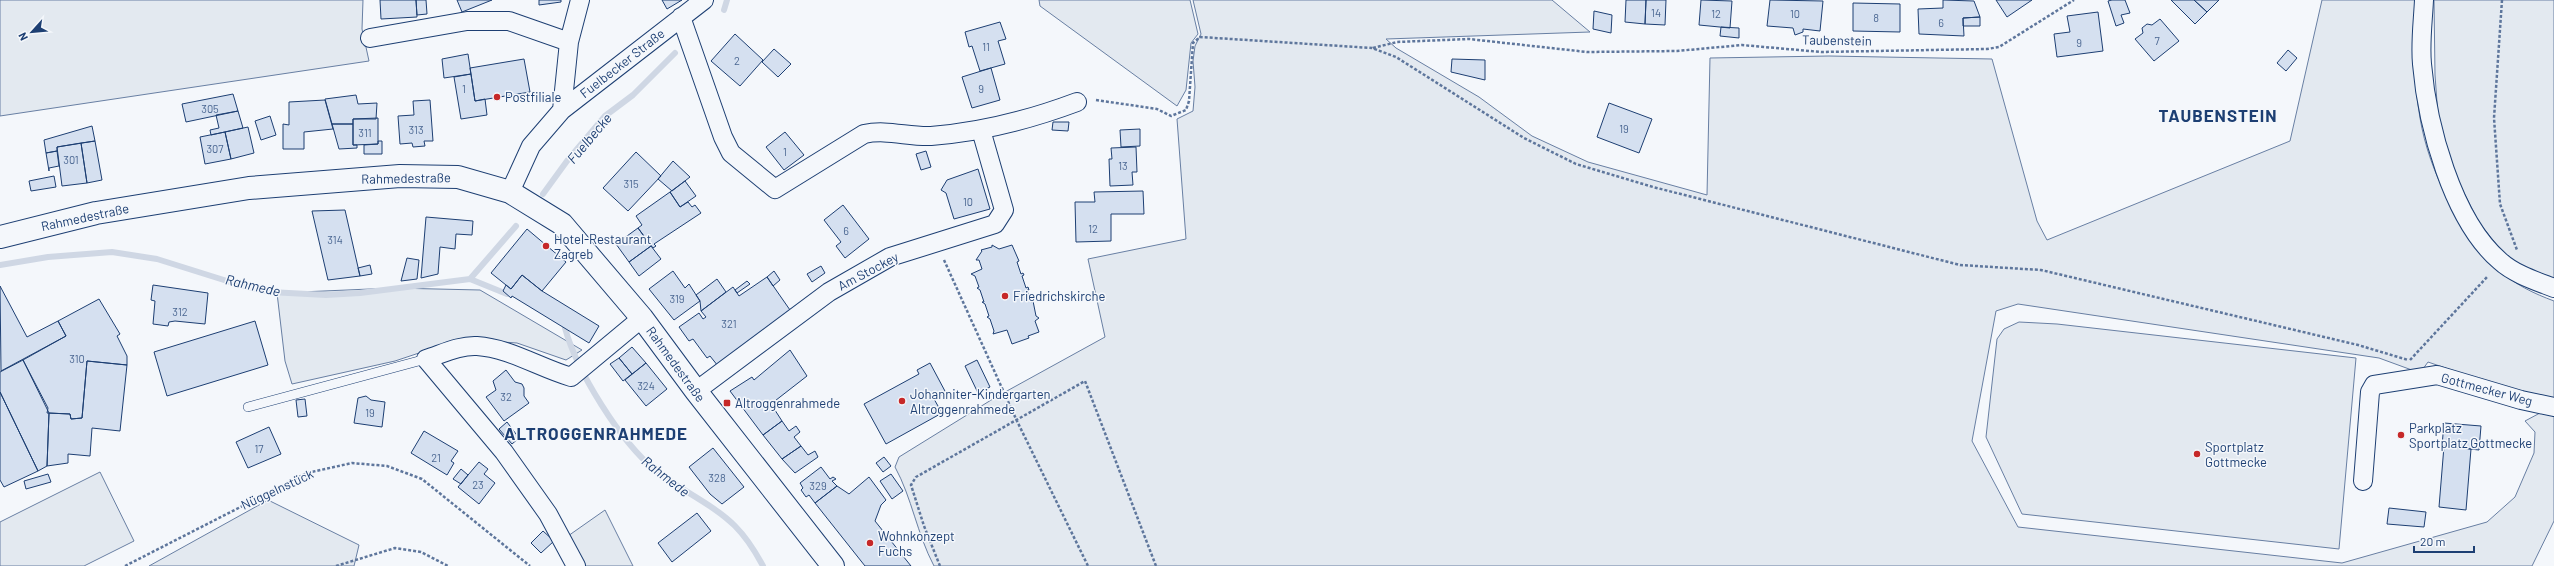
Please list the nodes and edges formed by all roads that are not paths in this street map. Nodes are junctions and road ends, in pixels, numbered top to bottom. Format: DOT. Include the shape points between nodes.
graph roads {
  1 [pos="580,0"];
  2 [pos="704,0"];
  3 [pos="2424,0"];
  4 [pos="681,17"];
  5 [pos="370,38"];
  6 [pos="569,42"];
  7 [pos="1077,102"];
  8 [pos="562,110"];
  9 [pos="982,130"];
  10 [pos="510,192"];
  11 [pos="0,237"];
  12 [pos="2554,288"];
  13 [pos="642,318"];
  14 [pos="426,359"];
  15 [pos="696,391"];
  16 [pos="248,407"];
  17 [pos="2554,407"];
  18 [pos="2363,482"];
  19 [pos="576,566"];
  20 [pos="833,566"];
  1 -- 6 [label="street"];
  2 -- 4 [label="street, Fuelbecker Straße"];
  3 -- 12 [label="street" via="2422,63 2431,126 2441,162 2456,199 2476,233 2500,261 2526,277"];
  4 -- 8 [label="street, Fuelbecker Straße"];
  4 -- 9 [label="street" via="731,153 775,189 864,134 879,131 929,136"];
  5 -- 6 [label="street" via="467,21 508,21"];
  6 -- 8 [label="street"];
  7 -- 9 [label="street" via="1042,115"];
  8 -- 10 [label="street, Fuelbecker Straße" via="531,146"];
  9 -- 15 [label="street, Am Stockey" via="1004,210 995,224 890,257 829,292"];
  10 -- 11 [label="main road, Rahmedestraße" via="458,177 400,176 249,188 96,213"];
  10 -- 13 [label="main road, Rahmedestraße" via="562,224"];
  13 -- 14 [label="street" via="572,377 504,352 477,346 456,349"];
  13 -- 15 [label="main road, Rahmedestraße"];
  14 -- 16 [label="lane"];
  14 -- 19 [label="street" via="504,452 548,514"];
  15 -- 20 [label="main road, Rahmedestraße"];
  17 -- 18 [label="street, Gottmecker Weg" via="2521,400 2437,374 2374,385 2370,392"];
}
